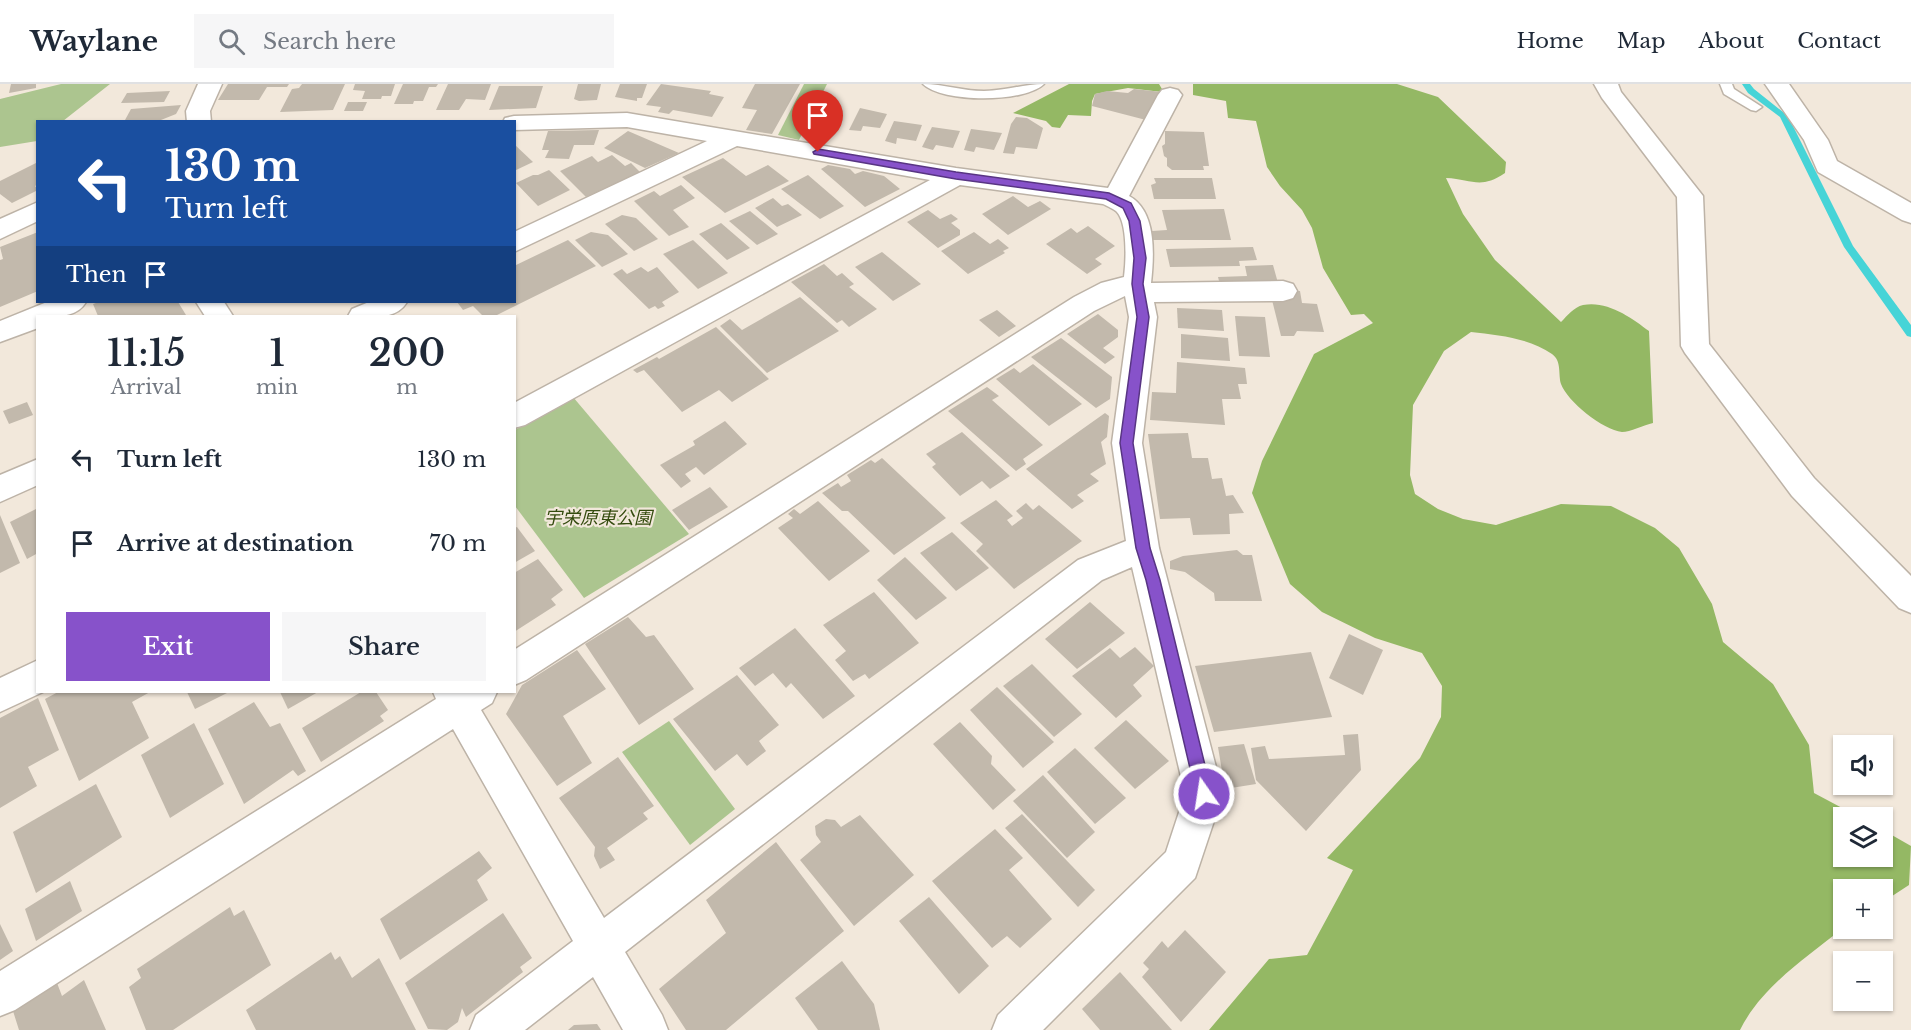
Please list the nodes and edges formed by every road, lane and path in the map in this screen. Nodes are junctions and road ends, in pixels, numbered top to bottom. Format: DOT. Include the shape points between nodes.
graph roads {
  1 [pos="210,84"];
  2 [pos="929,84"];
  3 [pos="1038,84"];
  4 [pos="1606,84"];
  5 [pos="1726,84"];
  6 [pos="1777,84"];
  7 [pos="1170,95"];
  8 [pos="1756,107"];
  9 [pos="199,120"];
  10 [pos="516,123"];
  11 [pos="734,138"];
  12 [pos="956,176"];
  13 [pos="1115,198"];
  14 [pos="36,211"];
  15 [pos="1911,214"];
  16 [pos="0,230"];
  17 [pos="516,242"];
  18 [pos="1138,289"];
  19 [pos="1283,291"];
  20 [pos="70,303"];
  21 [pos="391,303"];
  22 [pos="41,315"];
  23 [pos="364,315"];
  24 [pos="36,317"];
  25 [pos="0,332"];
  26 [pos="516,416"];
  27 [pos="36,472"];
  28 [pos="0,489"];
  29 [pos="1143,548"];
  30 [pos="1911,598"];
  31 [pos="516,668"];
  32 [pos="36,677"];
  33 [pos="0,696"];
  34 [pos="463,696"];
  35 [pos="599,948"];
  36 [pos="0,995"];
  37 [pos="491,1030"];
  38 [pos="647,1030"];
  39 [pos="1012,1030"];
  1 -- 9 [label="street" via="198,111"];
  2 -- 3 [label="lane" via="959,93 980,94 1015,92"];
  4 -- 30 [label="street" via="1690,196 1695,346 1803,487"];
  5 -- 8 [label="lane" via="1729,91"];
  6 -- 15 [label="street" via="1816,140 1827,166"];
  7 -- 13 [label="street"];
  10 -- 11 [label="street" via="627,120"];
  11 -- 12 [label="street"];
  11 -- 17 [label="street"];
  12 -- 13 [label="street"];
  12 -- 26 [label="street"];
  13 -- 18 [label="street" via="1127,206 1135,221 1140,258"];
  14 -- 16 [label="street"];
  18 -- 19 [label="street"];
  18 -- 29 [label="street" via="1143,317 1127,443"];
  18 -- 31 [label="street" via="1111,290 1084,304"];
  20 -- 22 [label="street"];
  21 -- 23 [label="street"];
  24 -- 25 [label="street"];
  27 -- 28 [label="street"];
  29 -- 35 [label="street" via="1090,570"];
  29 -- 39 [label="street" via="1204,794 1181,864"];
  32 -- 33 [label="street"];
  34 -- 35 [label="street"];
  34 -- 36 [label="street"];
  35 -- 37 [label="street"];
  35 -- 38 [label="street"];
}
